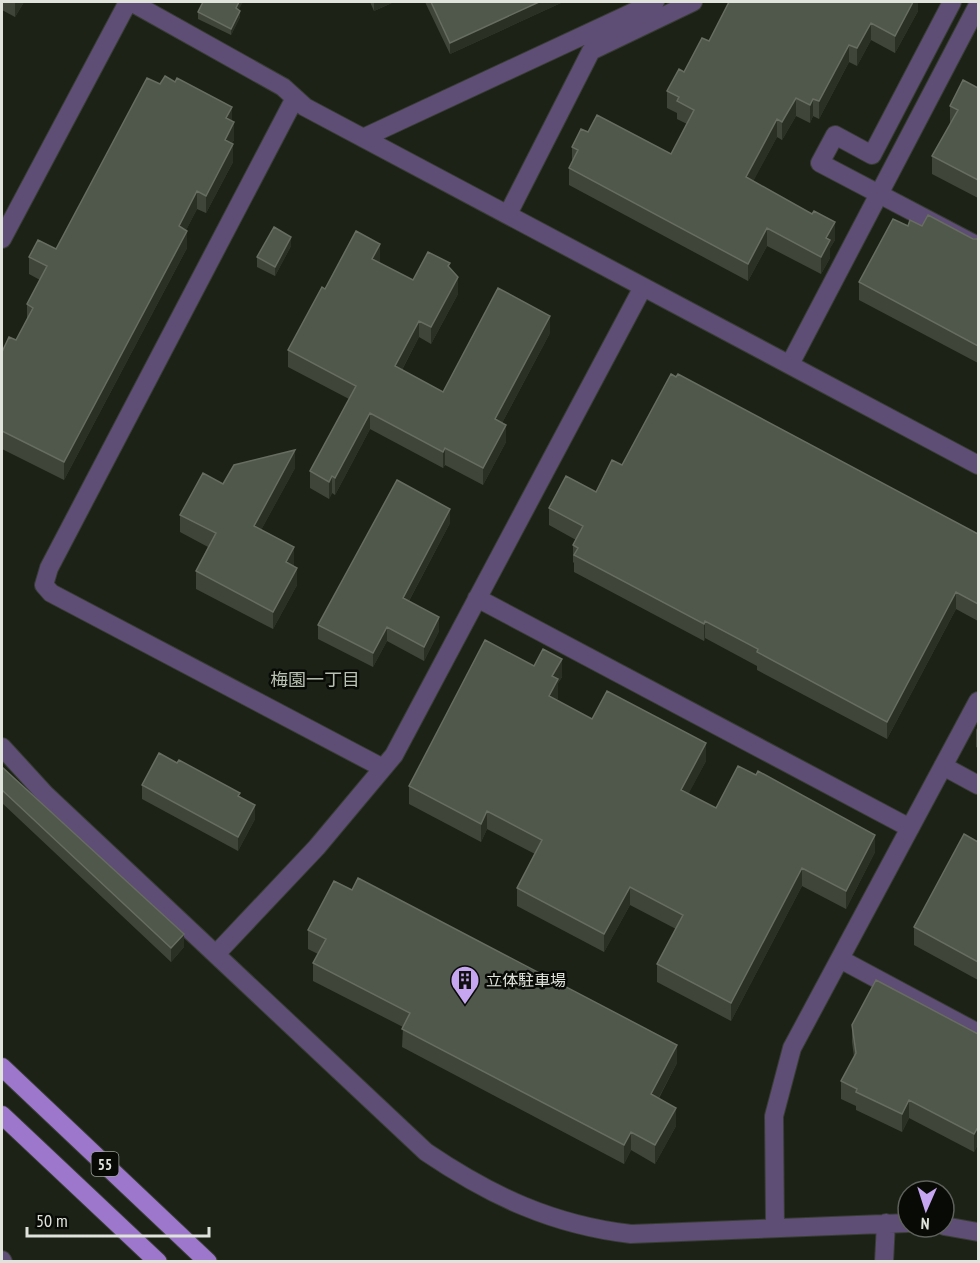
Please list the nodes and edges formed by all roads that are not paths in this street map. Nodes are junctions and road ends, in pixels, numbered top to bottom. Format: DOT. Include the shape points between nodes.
graph roads {
  1 [pos="129,2"];
  2 [pos="655,2"];
  3 [pos="693,2"];
  4 [pos="952,2"];
  5 [pos="978,5"];
  6 [pos="295,98"];
  7 [pos="363,138"];
  8 [pos="879,194"];
  9 [pos="508,214"];
  10 [pos="2,239"];
  11 [pos="978,246"];
  12 [pos="643,287"];
  13 [pos="790,364"];
  14 [pos="978,465"];
  15 [pos="477,598"];
  16 [pos="978,701"];
  17 [pos="2,747"];
  18 [pos="943,766"];
  19 [pos="383,768"];
  20 [pos="978,785"];
  21 [pos="910,828"];
  22 [pos="216,954"];
  23 [pos="840,959"];
  24 [pos="978,1032"];
  25 [pos="2,1067"];
  26 [pos="2,1115"];
  27 [pos="886,1223"];
  28 [pos="896,1223"];
  29 [pos="776,1228"];
  30 [pos="956,1228"];
  31 [pos="978,1232"];
  32 [pos="158,1262"];
  33 [pos="208,1262"];
  34 [pos="884,1262"];
  1 -- 6 [label="lane" via="283,87"];
  1 -- 10 [label="lane"];
  2 -- 7 [label="lane"];
  3 -- 9 [label="lane" via="591,51"];
  4 -- 8 [label="lane" via="872,154 835,135 820,163"];
  5 -- 8 [label="lane"];
  6 -- 7 [label="lane"];
  6 -- 19 [label="lane" via="54,558 44,585 51,593"];
  7 -- 9 [label="lane"];
  8 -- 11 [label="lane"];
  8 -- 13 [label="lane"];
  9 -- 12 [label="lane"];
  12 -- 13 [label="lane"];
  12 -- 15 [label="lane"];
  13 -- 14 [label="lane"];
  15 -- 19 [label="lane" via="394,755"];
  15 -- 21 [label="lane"];
  16 -- 18 [label="lane"];
  17 -- 22 [label="lane" via="45,794"];
  18 -- 20 [label="lane"];
  18 -- 21 [label="lane"];
  19 -- 22 [label="lane" via="317,847"];
  21 -- 23 [label="lane"];
  22 -- 29 [label="lane" via="426,1152 499,1195 540,1214 631,1234"];
  23 -- 24 [label="lane"];
  23 -- 29 [label="lane" via="792,1048 781,1081 774,1116"];
  25 -- 33 [label="main road, 55"];
  26 -- 32 [label="main road, 55"];
  27 -- 28 [label="lane"];
  27 -- 29 [label="lane"];
  27 -- 34 [label="lane"];
  30 -- 31 [label="lane"];
}
